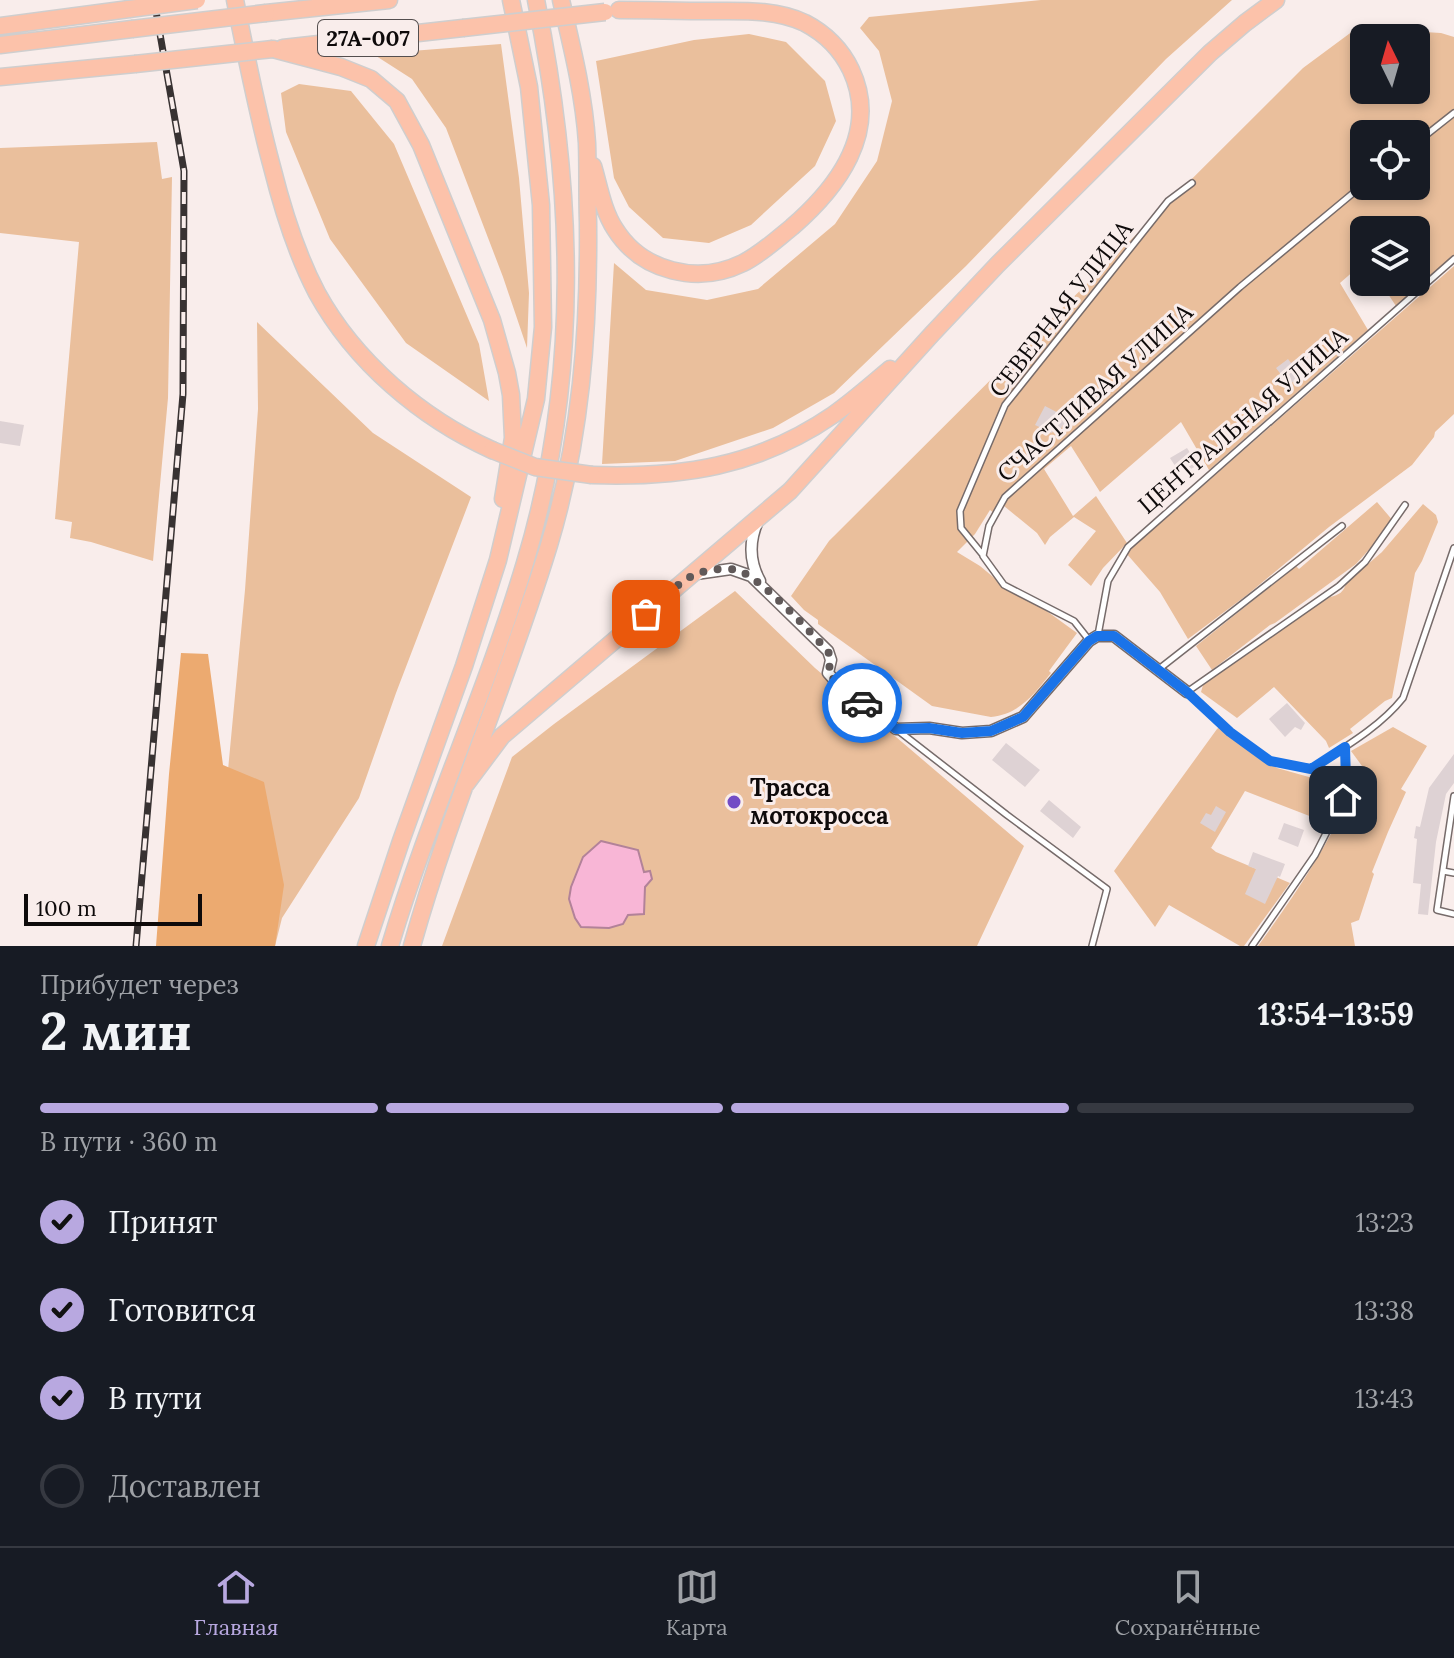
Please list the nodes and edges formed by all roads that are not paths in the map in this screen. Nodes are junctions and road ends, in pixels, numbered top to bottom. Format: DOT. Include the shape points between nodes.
graph roads {
  1 [pos="197,0"];
  2 [pos="235,0"];
  3 [pos="389,0"];
  4 [pos="511,0"];
  5 [pos="536,0"];
  6 [pos="561,0"];
  7 [pos="698,0"];
  8 [pos="1276,0"];
  9 [pos="612,11"];
  10 [pos="0,26"];
  11 [pos="0,45"];
  12 [pos="273,49"];
  13 [pos="0,77"];
  14 [pos="1454,113"];
  15 [pos="1430,132"];
  16 [pos="587,142"];
  17 [pos="1192,183"];
  18 [pos="1350,196"];
  19 [pos="1454,259"];
  20 [pos="932,334"];
  21 [pos="1405,505"];
  22 [pos="760,517"];
  23 [pos="1342,526"];
  24 [pos="1454,548"];
  25 [pos="983,556"];
  26 [pos="498,560"];
  27 [pos="690,576"];
  28 [pos="763,587"];
  29 [pos="1093,639"];
  30 [pos="1159,669"];
  31 [pos="1187,692"];
  32 [pos="896,729"];
  33 [pos="1345,747"];
  34 [pos="466,784"];
  35 [pos="1454,796"];
  36 [pos="1451,834"];
  37 [pos="1443,871"];
  38 [pos="1454,873"];
  39 [pos="1454,914"];
  40 [pos="366,946"];
  41 [pos="390,946"];
  42 [pos="412,946"];
  43 [pos="1092,946"];
  44 [pos="1252,946"];
  1 -- 10 [label="highway, bridge"];
  2 -- 20 [label="highway, bridge" via="283,211 318,293 339,327 387,380 439,421 492,450 535,467 592,475 687,473 716,467 808,430 850,403"];
  3 -- 11 [label="highway, 27А-007, bridge"];
  4 -- 26 [label="highway" via="537,159 543,327 536,399"];
  5 -- 41 [label="highway" via="558,131 566,229 564,341 555,428 541,506 519,583"];
  6 -- 16 [label="highway"];
  7 -- 9 [label="highway, 27А-007"];
  8 -- 20 [label="highway" via="1210,53"];
  9 -- 12 [label="highway, 27А-007, bridge"];
  9 -- 16 [label="highway" via="774,13 804,22 836,46 846,61 859,93 859,128 847,163 803,217 757,255 710,273 672,272 624,241 604,206"];
  12 -- 13 [label="highway, 27А-007, bridge"];
  12 -- 26 [label="highway" via="371,79 397,101 421,145 492,320 507,373 513,438"];
  14 -- 15 [label="lane"];
  16 -- 34 [label="highway" via="587,317 573,448 520,636"];
  17 -- 25 [label="lane, СЕВЕРНАЯ УЛИЦА" via="1168,201 1005,405 960,511 961,528"];
  18 -- 25 [label="lane, СЧАСТЛИВАЯ УЛИЦА" via="1005,497 989,526"];
  19 -- 29 [label="lane, ЦЕНТРАЛЬНАЯ УЛИЦА" via="1128,547 1108,581"];
  20 -- 22 [label="highway" via="790,491"];
  21 -- 31 [label="lane" via="1365,562 1339,586"];
  22 -- 27 [label="highway"];
  22 -- 28 [label="street" via="751,549"];
  23 -- 30 [label="lane"];
  24 -- 33 [label="lane" via="1403,698"];
  25 -- 29 [label="lane" via="1004,585 1074,621"];
  26 -- 40 [label="highway"];
  27 -- 28 [label="street" via="736,570"];
  27 -- 34 [label="highway" via="502,736"];
  28 -- 32 [label="street" via="828,651 828,673 836,682"];
  29 -- 30 [label="street" via="1114,636"];
  29 -- 32 [label="street" via="1023,717 991,731"];
  30 -- 31 [label="street"];
  31 -- 33 [label="lane" via="1270,761 1311,769"];
  32 -- 43 [label="lane" via="1107,889"];
  33 -- 44 [label="lane" via="1343,800 1315,855"];
  34 -- 42 [label="highway"];
  35 -- 36 [label="lane"];
  36 -- 37 [label="lane"];
  37 -- 38 [label="lane"];
  37 -- 39 [label="lane" via="1437,910"];
}
